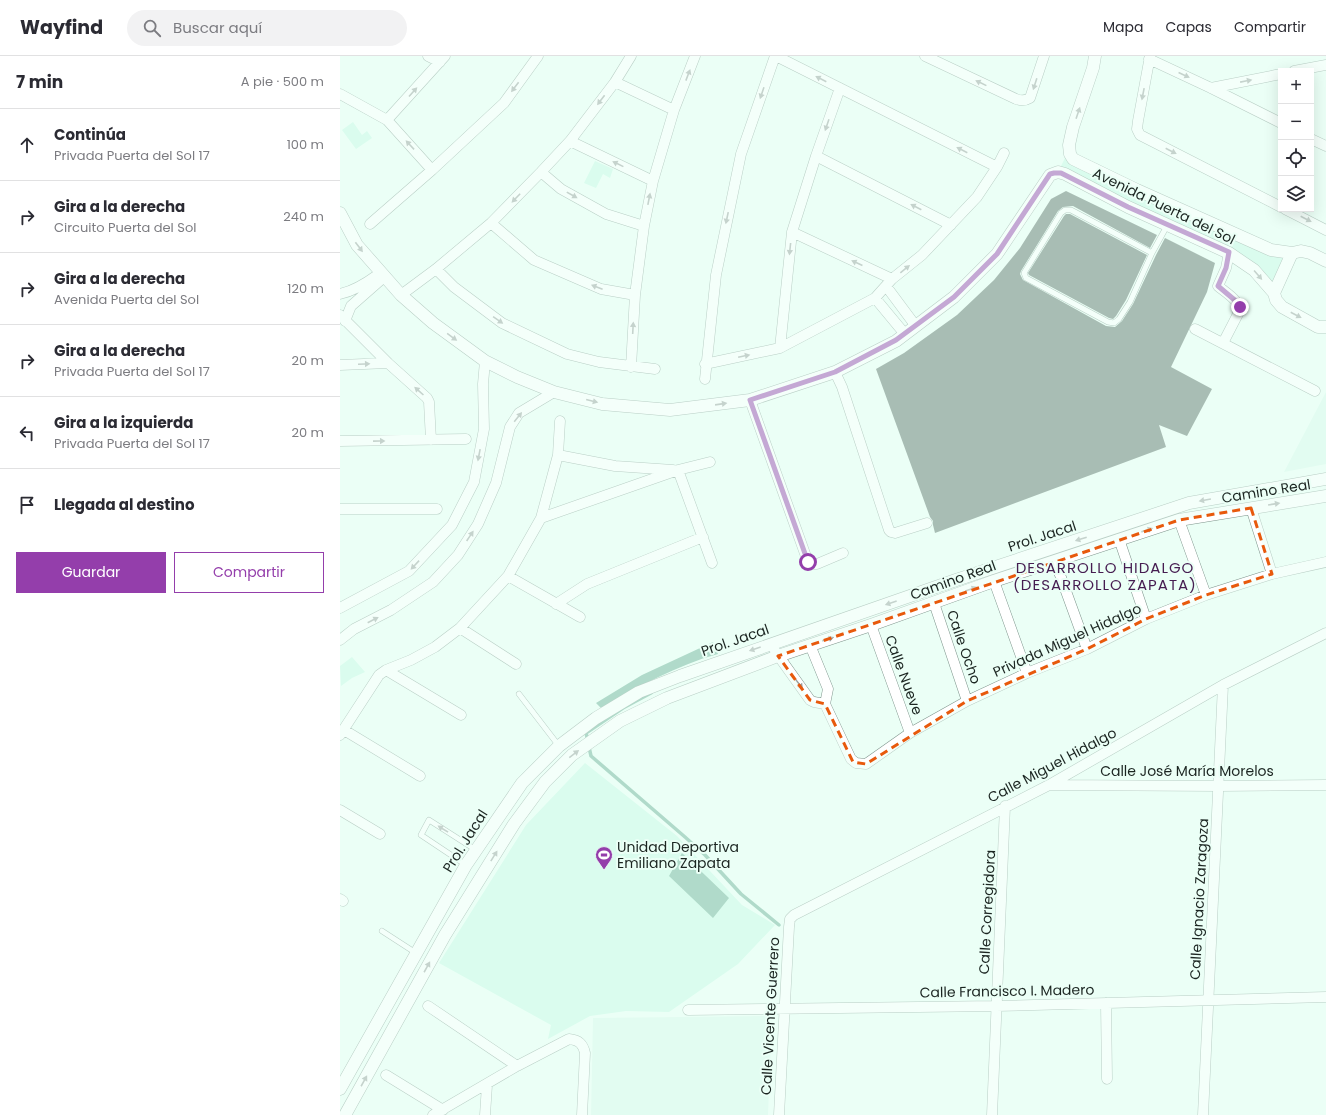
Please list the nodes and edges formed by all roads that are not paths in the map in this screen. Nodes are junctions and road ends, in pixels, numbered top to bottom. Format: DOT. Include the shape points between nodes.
graph roads {
  1 [pos="428,56"];
  2 [pos="538,56"];
  3 [pos="631,56"];
  4 [pos="695,56"];
  5 [pos="775,56"];
  6 [pos="925,56"];
  7 [pos="1044,56"];
  8 [pos="1095,56"];
  9 [pos="1149,57"];
  10 [pos="442,59"];
  11 [pos="1326,65"];
  12 [pos="1310,68"];
  13 [pos="1278,75"];
  14 [pos="615,82"];
  15 [pos="840,88"];
  16 [pos="1211,88"];
  17 [pos="340,94"];
  18 [pos="674,110"];
  19 [pos="387,120"];
  20 [pos="1278,122"];
  21 [pos="1313,140"];
  22 [pos="570,141"];
  23 [pos="1326,146"];
  24 [pos="1004,153"];
  25 [pos="816,156"];
  26 [pos="997,167"];
  27 [pos="432,170"];
  28 [pos="541,172"];
  29 [pos="653,181"];
  30 [pos="1137,190"];
  31 [pos="1278,205"];
  32 [pos="1128,207"];
  33 [pos="1291,212"];
  34 [pos="340,213"];
  35 [pos="491,223"];
  36 [pos="370,224"];
  37 [pos="1168,224"];
  38 [pos="951,225"];
  39 [pos="644,226"];
  40 [pos="1326,230"];
  41 [pos="792,232"];
  42 [pos="1229,252"];
  43 [pos="1152,253"];
  44 [pos="1292,253"];
  45 [pos="1326,262"];
  46 [pos="436,269"];
  47 [pos="382,275"];
  48 [pos="889,283"];
  49 [pos="368,286"];
  50 [pos="403,292"];
  51 [pos="1274,293"];
  52 [pos="340,294"];
  53 [pos="635,295"];
  54 [pos="875,298"];
  55 [pos="342,318"];
  56 [pos="911,321"];
  57 [pos="901,328"];
  58 [pos="1195,328"];
  59 [pos="1326,328"];
  60 [pos="1223,342"];
  61 [pos="780,348"];
  62 [pos="485,361"];
  63 [pos="388,363"];
  64 [pos="706,364"];
  65 [pos="340,365"];
  66 [pos="631,367"];
  67 [pos="655,369"];
  68 [pos="835,372"];
  69 [pos="705,379"];
  70 [pos="1315,391"];
  71 [pos="554,392"];
  72 [pos="750,400"];
  73 [pos="560,421"];
  74 [pos="466,439"];
  75 [pos="431,440"];
  76 [pos="340,441"];
  77 [pos="558,455"];
  78 [pos="710,462"];
  79 [pos="678,470"];
  80 [pos="1326,479"];
  81 [pos="1326,496"];
  82 [pos="1326,500"];
  83 [pos="1252,508"];
  84 [pos="340,509"];
  85 [pos="437,509"];
  86 [pos="542,518"];
  87 [pos="1179,520"];
  88 [pos="927,523"];
  89 [pos="703,537"];
  90 [pos="1119,540"];
  91 [pos="843,553"];
  92 [pos="1055,561"];
  93 [pos="1326,562"];
  94 [pos="712,563"];
  95 [pos="1272,574"];
  96 [pos="508,576"];
  97 [pos="994,581"];
  98 [pos="1206,595"];
  99 [pos="934,603"];
  100 [pos="556,604"];
  101 [pos="340,608"];
  102 [pos="580,617"];
  103 [pos="1146,619"];
  104 [pos="870,626"];
  105 [pos="460,628"];
  106 [pos="1326,633"];
  107 [pos="340,640"];
  108 [pos="771,644"];
  109 [pos="810,645"];
  110 [pos="1087,649"];
  111 [pos="778,656"];
  112 [pos="516,664"];
  113 [pos="386,670"];
  114 [pos="1027,673"];
  115 [pos="1223,685"];
  116 [pos="519,694"];
  117 [pos="967,701"];
  118 [pos="825,704"];
  119 [pos="460,715"];
  120 [pos="342,733"];
  121 [pos="910,733"];
  122 [pos="559,746"];
  123 [pos="420,776"];
  124 [pos="1049,785"];
  125 [pos="1326,785"];
  126 [pos="1219,786"];
  127 [pos="1006,806"];
  128 [pos="340,810"];
  129 [pos="380,834"];
  130 [pos="476,850"];
  131 [pos="466,865"];
  132 [pos="790,919"];
  133 [pos="433,926"];
  134 [pos="382,931"];
  135 [pos="445,935"];
  136 [pos="417,953"];
  137 [pos="1326,997"];
  138 [pos="1209,1000"];
  139 [pos="1106,1003"];
  140 [pos="428,1006"];
  141 [pos="996,1006"];
  142 [pos="784,1009"];
  143 [pos="688,1010"];
  144 [pos="517,1066"];
  145 [pos="386,1075"];
  146 [pos="1107,1079"];
  147 [pos="488,1085"];
  148 [pos="340,1089"];
  149 [pos="443,1110"];
  150 [pos="345,1115"];
  151 [pos="433,1115"];
  152 [pos="485,1115"];
  153 [pos="582,1115"];
  154 [pos="779,1115"];
  155 [pos="992,1115"];
  156 [pos="1203,1115"];
  1 -- 10 [label="street"];
  2 -- 27 [label="street, one-way" via="504,102"];
  3 -- 14 [label="street"];
  18 -- 4 [label="street, one-way"];
  15 -- 5 [label="street, one-way"];
  5 -- 64 [label="street, one-way" via="741,154 716,275"];
  7 -- 6 [label="street, one-way" via="1030,98 1021,101"];
  30 -- 8 [label="street, Avenida Puerta del Sol, one-way" via="1073,159 1069,150 1073,127"];
  9 -- 16 [label="street, one-way"];
  9 -- 31 [label="street, one-way" via="1137,129 1140,135"];
  19 -- 10 [label="street, one-way"];
  11 -- 12 [label="street"];
  16 -- 13 [label="street, one-way"];
  14 -- 18 [label="street"];
  14 -- 22 [label="street, one-way"];
  15 -- 25 [label="street, one-way"];
  26 -- 15 [label="street, one-way"];
  16 -- 20 [label="street"];
  17 -- 19 [label="street"];
  18 -- 29 [label="street"];
  27 -- 19 [label="street, one-way"];
  21 -- 23 [label="street"];
  22 -- 28 [label="street"];
  29 -- 22 [label="street, one-way"];
  24 -- 26 [label="street"];
  38 -- 25 [label="street, one-way"];
  25 -- 41 [label="street"];
  26 -- 38 [label="street" via="977,197"];
  27 -- 36 [label="street"];
  28 -- 35 [label="street, one-way"];
  28 -- 39 [label="street, one-way" via="561,189 606,214"];
  39 -- 29 [label="street, one-way"];
  30 -- 32 [label="street"];
  30 -- 44 [label="street, Avenida Puerta del Sol" via="1271,250"];
  32 -- 37 [label="street, Avenida Puerta del Sol"];
  32 -- 56 [label="street, Avenida Puerta del Sol" via="1058,172 1050,174 997,254 954,297"];
  33 -- 40 [label="street, one-way"];
  34 -- 47 [label="street, one-way" via="357,245"];
  35 -- 46 [label="street"];
  53 -- 35 [label="street, one-way" via="601,289 534,260"];
  37 -- 42 [label="street, Avenida Puerta del Sol"];
  37 -- 43 [label="lane"];
  48 -- 38 [label="street, one-way" via="922,255"];
  39 -- 53 [label="street"];
  48 -- 41 [label="street, one-way"];
  41 -- 61 [label="street, one-way"];
  42 -- 51 [label="street, Avenida Puerta del Sol, one-way" via="1254,270"];
  42 -- 60 [label="street" via="1226,268 1218,286 1240,307"];
  43 -- 43 [label="lane" via="1071,210 1065,210 1024,273 1026,278 1114,323 1130,302"];
  44 -- 45 [label="street, Avenida Puerta del Sol" via="1310,253"];
  44 -- 51 [label="street"];
  46 -- 50 [label="street"];
  46 -- 66 [label="street, one-way" via="454,287 502,323 567,354"];
  47 -- 49 [label="street"];
  47 -- 50 [label="street"];
  48 -- 54 [label="street"];
  48 -- 56 [label="street"];
  49 -- 52 [label="street"];
  49 -- 55 [label="street"];
  50 -- 62 [label="street, one-way" via="433,323"];
  51 -- 59 [label="street, Avenida Puerta del Sol, one-way" via="1282,308 1318,327"];
  66 -- 53 [label="street, one-way"];
  54 -- 57 [label="street"];
  54 -- 61 [label="street"];
  55 -- 63 [label="street"];
  56 -- 57 [label="street"];
  57 -- 68 [label="street" via="896,340"];
  58 -- 60 [label="street"];
  60 -- 70 [label="street"];
  64 -- 61 [label="street, one-way"];
  62 -- 71 [label="street"];
  62 -- 101 [label="street, one-way" via="484,429 474,482 452,525 409,571"];
  65 -- 63 [label="street, one-way"];
  75 -- 63 [label="street, one-way" via="427,398"];
  64 -- 69 [label="street"];
  66 -- 67 [label="street"];
  68 -- 72 [label="street"];
  68 -- 88 [label="street" via="889,530 895,533"];
  71 -- 72 [label="street, one-way" via="602,404 670,410"];
  107 -- 71 [label="street, one-way" via="433,582 458,555 478,524 496,482 510,427 519,413"];
  72 -- 91 [label="street" via="808,562 817,564"];
  73 -- 77 [label="street"];
  74 -- 75 [label="street"];
  76 -- 75 [label="street, one-way"];
  77 -- 79 [label="street" via="615,466"];
  77 -- 86 [label="street"];
  78 -- 79 [label="street"];
  79 -- 86 [label="street"];
  79 -- 89 [label="street"];
  80 -- 108 [label="street, Prol. Jacal, one-way" via="1189,503"];
  81 -- 82 [label="street"];
  83 -- 81 [label="street, Camino Real, one-way"];
  83 -- 87 [label="street, Camino Real"];
  83 -- 95 [label="street"];
  84 -- 85 [label="street"];
  86 -- 96 [label="street"];
  90 -- 87 [label="street, Camino Real, one-way"];
  87 -- 98 [label="street"];
  89 -- 94 [label="street"];
  89 -- 100 [label="street" via="587,584"];
  90 -- 92 [label="street, Camino Real"];
  90 -- 103 [label="street"];
  92 -- 97 [label="street, Camino Real"];
  92 -- 110 [label="street"];
  93 -- 95 [label="street, Privada Miguel Hidalgo"];
  95 -- 98 [label="street, Privada Miguel Hidalgo"];
  96 -- 100 [label="street"];
  96 -- 105 [label="street"];
  99 -- 97 [label="street, Camino Real, one-way"];
  97 -- 114 [label="street"];
  98 -- 103 [label="street, Privada Miguel Hidalgo"];
  99 -- 104 [label="street, Camino Real"];
  99 -- 117 [label="street, Calle Ocho"];
  100 -- 102 [label="street"];
  103 -- 110 [label="street, Privada Miguel Hidalgo"];
  109 -- 104 [label="street, Camino Real, one-way"];
  104 -- 121 [label="street, Calle Nueve"];
  105 -- 112 [label="street"];
  105 -- 113 [label="street" via="411,660"];
  106 -- 115 [label="street, Calle Miguel Hidalgo"];
  108 -- 111 [label="street"];
  108 -- 122 [label="street, Prol. Jacal, one-way" via="639,692 596,718"];
  109 -- 111 [label="street, Camino Real"];
  109 -- 118 [label="street" via="828,689"];
  110 -- 114 [label="street, Privada Miguel Hidalgo"];
  111 -- 118 [label="street, one-way" via="810,700"];
  135 -- 111 [label="street, Prol. Jacal, one-way" via="514,824 545,782 572,755 633,714 667,698"];
  113 -- 119 [label="street"];
  113 -- 120 [label="street" via="374,682"];
  114 -- 117 [label="street, Privada Miguel Hidalgo"];
  115 -- 124 [label="street, Calle Miguel Hidalgo"];
  115 -- 126 [label="street, Calle Ignacio Zaragoza"];
  116 -- 122 [label="lane"];
  117 -- 121 [label="street, Privada Miguel Hidalgo"];
  118 -- 121 [label="street, Privada Miguel Hidalgo" via="851,759 856,763 866,764"];
  120 -- 123 [label="street"];
  122 -- 130 [label="street, Prol. Jacal" via="522,783"];
  124 -- 126 [label="street, Calle José María Morelos"];
  124 -- 127 [label="street, Calle Miguel Hidalgo"];
  125 -- 126 [label="street, Calle José María Morelos"];
  126 -- 138 [label="street, Calle Ignacio Zaragoza"];
  127 -- 132 [label="street, Calle Miguel Hidalgo" via="799,911"];
  127 -- 141 [label="street, Calle Corregidora"];
  128 -- 129 [label="street"];
  130 -- 131 [label="street, Prol. Jacal"];
  130 -- 131 [label="lane, one-way" via="429,820 421,835"];
  131 -- 133 [label="street, Prol. Jacal"];
  132 -- 142 [label="street, Calle Vicente Guerrero"];
  133 -- 135 [label="street"];
  133 -- 136 [label="street, Prol. Jacal"];
  134 -- 136 [label="lane"];
  150 -- 135 [label="street, Prol. Jacal, one-way"];
  136 -- 148 [label="street, Prol. Jacal"];
  137 -- 138 [label="street, Calle Francisco I. Madero"];
  138 -- 139 [label="street, Calle Francisco I. Madero"];
  138 -- 156 [label="street, Calle Ignacio Zaragoza"];
  139 -- 141 [label="street, Calle Francisco I. Madero"];
  139 -- 146 [label="street"];
  140 -- 144 [label="street"];
  141 -- 142 [label="street, Calle Francisco I. Madero"];
  141 -- 155 [label="street, Calle Corregidora"];
  142 -- 143 [label="street, Calle Francisco I. Madero"];
  142 -- 154 [label="street, Calle Vicente Guerrero"];
  144 -- 147 [label="street"];
  144 -- 153 [label="street" via="569,1039 580,1042 585,1053"];
  145 -- 149 [label="street"];
  147 -- 149 [label="street"];
  147 -- 152 [label="street"];
  149 -- 151 [label="street"];
}
